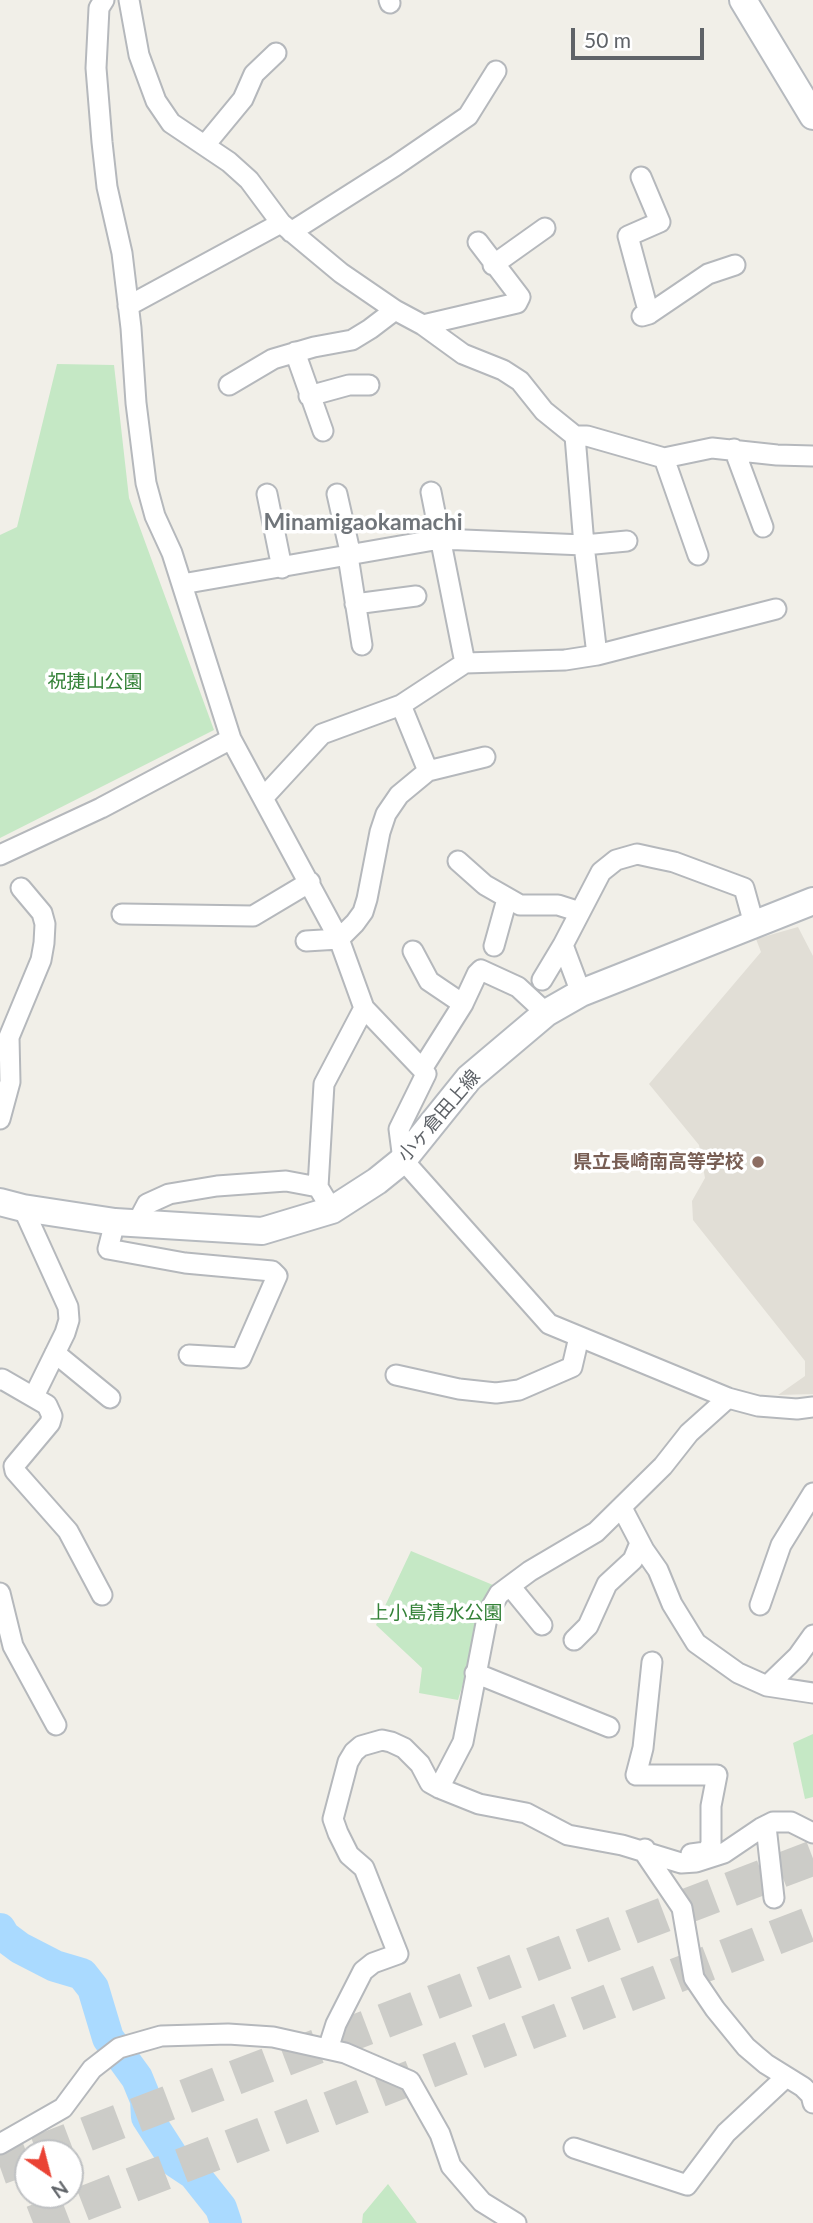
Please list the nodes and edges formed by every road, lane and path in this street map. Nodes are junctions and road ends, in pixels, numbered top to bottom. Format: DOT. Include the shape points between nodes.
graph roads {
  1 [pos="104,0"];
  2 [pos="129,0"];
  3 [pos="743,0"];
  4 [pos="276,53"];
  5 [pos="496,71"];
  6 [pos="813,116"];
  7 [pos="205,145"];
  8 [pos="641,177"];
  9 [pos="286,227"];
  10 [pos="545,228"];
  11 [pos="478,242"];
  12 [pos="494,265"];
  13 [pos="735,265"];
  14 [pos="128,306"];
  15 [pos="395,310"];
  16 [pos="423,325"];
  17 [pos="295,352"];
  18 [pos="229,385"];
  19 [pos="369,385"];
  20 [pos="309,396"];
  21 [pos="323,431"];
  22 [pos="575,436"];
  23 [pos="734,449"];
  24 [pos="813,456"];
  25 [pos="664,458"];
  26 [pos="431,492"];
  27 [pos="267,494"];
  28 [pos="337,494"];
  29 [pos="763,527"];
  30 [pos="440,539"];
  31 [pos="626,541"];
  32 [pos="583,545"];
  33 [pos="698,555"];
  34 [pos="349,556"];
  35 [pos="282,568"];
  36 [pos="182,584"];
  37 [pos="416,596"];
  38 [pos="355,604"];
  39 [pos="776,609"];
  40 [pos="362,645"];
  41 [pos="597,654"];
  42 [pos="465,663"];
  43 [pos="401,705"];
  44 [pos="231,738"];
  45 [pos="485,757"];
  46 [pos="428,771"];
  47 [pos="263,798"];
  48 [pos="0,855"];
  49 [pos="458,861"];
  50 [pos="310,882"];
  51 [pos="21,888"];
  52 [pos="507,899"];
  53 [pos="813,901"];
  54 [pos="580,912"];
  55 [pos="122,914"];
  56 [pos="754,924"];
  57 [pos="339,939"];
  58 [pos="306,941"];
  59 [pos="563,945"];
  60 [pos="494,946"];
  61 [pos="413,951"];
  62 [pos="542,980"];
  63 [pos="581,993"];
  64 [pos="463,1004"];
  65 [pos="364,1008"];
  66 [pos="546,1013"];
  67 [pos="422,1069"];
  68 [pos="0,1119"];
  69 [pos="403,1160"];
  70 [pos="318,1187"];
  71 [pos="12,1205"];
  72 [pos="332,1210"];
  73 [pos="126,1222"];
  74 [pos="579,1337"];
  75 [pos="55,1353"];
  76 [pos="189,1355"];
  77 [pos="396,1375"];
  78 [pos="0,1380"];
  79 [pos="34,1396"];
  80 [pos="110,1398"];
  81 [pos="728,1398"];
  82 [pos="813,1407"];
  83 [pos="813,1493"];
  84 [pos="622,1508"];
  85 [pos="640,1543"];
  86 [pos="510,1586"];
  87 [pos="0,1594"];
  88 [pos="102,1595"];
  89 [pos="760,1605"];
  90 [pos="542,1625"];
  91 [pos="813,1635"];
  92 [pos="574,1640"];
  93 [pos="652,1662"];
  94 [pos="475,1673"];
  95 [pos="767,1686"];
  96 [pos="813,1693"];
  97 [pos="56,1725"];
  98 [pos="610,1727"];
  99 [pos="439,1788"];
  100 [pos="766,1826"];
  101 [pos="813,1833"];
  102 [pos="645,1852"];
  103 [pos="774,1898"];
  104 [pos="328,2049"];
  105 [pos="786,2077"];
  106 [pos="813,2103"];
  107 [pos="0,2144"];
  108 [pos="574,2148"];
  109 [pos="516,2223"];
  1 -- 14 [label="street" via="99,8 99,106 107,187"];
  2 -- 7 [label="street" via="139,55 156,101 177,129"];
  3 -- 6 [label="main road"];
  4 -- 7 [label="street" via="254,74 243,99"];
  5 -- 9 [label="street" via="468,116 395,166"];
  7 -- 9 [label="street" via="248,180"];
  8 -- 13 [label="street" via="660,222 628,236 645,315 708,274"];
  9 -- 14 [label="street"];
  9 -- 15 [label="street"];
  10 -- 12 [label="street"];
  11 -- 12 [label="street"];
  12 -- 16 [label="street" via="520,297 517,303"];
  14 -- 36 [label="street" via="146,483"];
  15 -- 16 [label="street"];
  15 -- 17 [label="street" via="352,340"];
  16 -- 22 [label="street" via="463,354 520,381 544,411"];
  17 -- 18 [label="street" via="272,359"];
  17 -- 20 [label="street"];
  19 -- 20 [label="street" via="349,385"];
  20 -- 21 [label="street"];
  22 -- 25 [label="street"];
  22 -- 32 [label="street"];
  23 -- 24 [label="street"];
  23 -- 25 [label="street" via="712,448"];
  23 -- 29 [label="street"];
  25 -- 33 [label="street"];
  26 -- 30 [label="street"];
  27 -- 35 [label="street"];
  28 -- 34 [label="street"];
  30 -- 32 [label="street"];
  30 -- 34 [label="street"];
  30 -- 42 [label="street"];
  31 -- 32 [label="street"];
  32 -- 41 [label="street"];
  34 -- 35 [label="street"];
  34 -- 38 [label="street"];
  35 -- 36 [label="street"];
  36 -- 44 [label="street"];
  37 -- 38 [label="street"];
  38 -- 40 [label="street"];
  39 -- 41 [label="street"];
  41 -- 42 [label="street" via="565,660"];
  42 -- 43 [label="street"];
  43 -- 46 [label="street"];
  43 -- 47 [label="street" via="322,734"];
  44 -- 47 [label="street"];
  44 -- 48 [label="street" via="101,808"];
  45 -- 46 [label="street"];
  46 -- 57 [label="street" via="386,814 363,912"];
  47 -- 50 [label="street"];
  49 -- 52 [label="street"];
  50 -- 55 [label="street" via="253,916"];
  50 -- 57 [label="street"];
  51 -- 68 [label="street" via="42,913 44,943 9,1037 10,1082"];
  52 -- 54 [label="street" via="520,905 558,905"];
  52 -- 60 [label="street"];
  53 -- 56 [label="main road, 小ヶ倉田上線"];
  54 -- 56 [label="street" via="601,872 617,860 637,854 674,862 744,888"];
  54 -- 59 [label="street"];
  56 -- 63 [label="main road, 小ヶ倉田上線"];
  57 -- 58 [label="street"];
  57 -- 65 [label="street"];
  59 -- 62 [label="street"];
  59 -- 63 [label="street"];
  61 -- 64 [label="street" via="429,981"];
  63 -- 66 [label="main road, 小ヶ倉田上線"];
  64 -- 66 [label="street" via="481,970 518,987"];
  64 -- 67 [label="street"];
  65 -- 67 [label="street"];
  65 -- 70 [label="street" via="324,1084"];
  66 -- 69 [label="main road, 小ヶ倉田上線" via="469,1078"];
  67 -- 69 [label="street" via="426,1074 398,1129"];
  69 -- 72 [label="main road, 小ヶ倉田上線"];
  69 -- 74 [label="street" via="548,1324"];
  70 -- 72 [label="street"];
  70 -- 73 [label="street" via="286,1181 169,1194"];
  71 -- 73 [label="main road, 小ヶ倉田上線"];
  71 -- 75 [label="street" via="68,1307 69,1320"];
  72 -- 73 [label="main road, 小ヶ倉田上線" via="262,1231"];
  73 -- 76 [label="street" via="108,1249 185,1263 272,1271 277,1276 241,1358"];
  74 -- 77 [label="street" via="572,1367 519,1390 459,1389"];
  74 -- 81 [label="street"];
  75 -- 79 [label="street"];
  75 -- 80 [label="street"];
  78 -- 79 [label="street"];
  79 -- 88 [label="street" via="47,1405 52,1416 14,1466 15,1471 68,1531"];
  81 -- 82 [label="street" via="758,1406"];
  81 -- 84 [label="street" via="689,1433"];
  83 -- 89 [label="street" via="781,1545"];
  84 -- 85 [label="street"];
  84 -- 86 [label="street" via="596,1532"];
  85 -- 92 [label="street" via="633,1560 607,1584 588,1626"];
  85 -- 95 [label="street" via="696,1643 738,1673"];
  86 -- 90 [label="street"];
  86 -- 94 [label="street" via="488,1613"];
  87 -- 97 [label="street" via="13,1646"];
  91 -- 95 [label="street" via="798,1657"];
  93 -- 102 [label="street" via="636,1774 717,1776 711,1846 706,1852 676,1853 649,1844"];
  94 -- 98 [label="street"];
  94 -- 99 [label="street" via="463,1742"];
  95 -- 96 [label="street"];
  99 -- 102 [label="street" via="479,1804 526,1813 568,1835"];
  99 -- 104 [label="street" via="404,1748 391,1742 361,1746 348,1762 333,1819 349,1855 364,1868 398,1954 363,1971"];
  100 -- 101 [label="street" via="791,1822"];
  100 -- 102 [label="street" via="724,1853 696,1862 681,1863"];
  100 -- 103 [label="street"];
  102 -- 105 [label="street" via="682,1908 694,1978 746,2048"];
  104 -- 107 [label="street" via="273,2037 162,2036 115,2050 92,2069 63,2108"];
  104 -- 109 [label="street" via="410,2081 440,2134 451,2166 482,2202"];
  105 -- 106 [label="street" via="803,2087"];
  105 -- 108 [label="street" via="726,2133 687,2185"];
}
